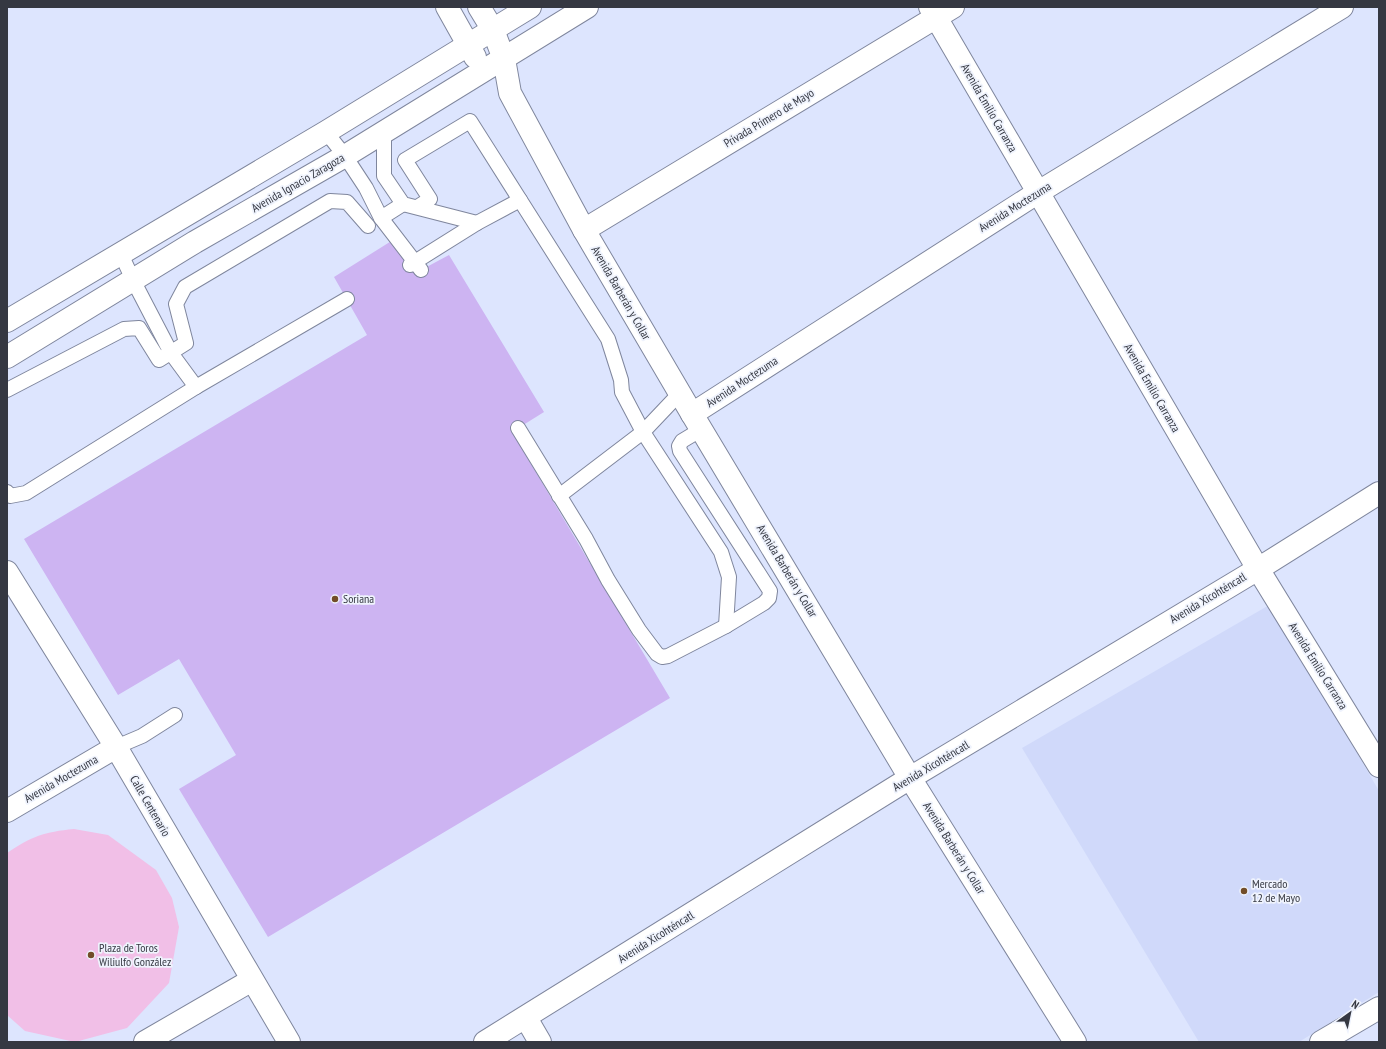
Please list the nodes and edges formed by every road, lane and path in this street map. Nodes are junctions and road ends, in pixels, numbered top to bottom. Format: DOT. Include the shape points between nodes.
graph roads {
  1 [pos="447,7"];
  2 [pos="479,7"];
  3 [pos="530,7"];
  4 [pos="587,7"];
  5 [pos="1342,7"];
  6 [pos="940,10"];
  7 [pos="493,30"];
  8 [pos="469,44"];
  9 [pos="504,59"];
  10 [pos="482,71"];
  11 [pos="510,93"];
  12 [pos="326,132"];
  13 [pos="384,132"];
  14 [pos="345,156"];
  15 [pos="1037,193"];
  16 [pos="520,200"];
  17 [pos="425,203"];
  18 [pos="403,204"];
  19 [pos="381,218"];
  20 [pos="477,223"];
  21 [pos="368,226"];
  22 [pos="584,230"];
  23 [pos="121,254"];
  24 [pos="133,280"];
  25 [pos="347,300"];
  26 [pos="7,321"];
  27 [pos="171,353"];
  28 [pos="7,357"];
  29 [pos="196,387"];
  30 [pos="7,390"];
  31 [pos="680,394"];
  32 [pos="697,422"];
  33 [pos="518,428"];
  34 [pos="643,432"];
  35 [pos="7,492"];
  36 [pos="1379,494"];
  37 [pos="559,496"];
  38 [pos="1258,569"];
  39 [pos="7,572"];
  40 [pos="726,626"];
  41 [pos="175,715"];
  42 [pos="116,747"];
  43 [pos="1379,766"];
  44 [pos="910,778"];
  45 [pos="7,811"];
  46 [pos="252,980"];
  47 [pos="1379,1008"];
  48 [pos="526,1018"];
  49 [pos="145,1042"];
  50 [pos="289,1042"];
  51 [pos="485,1042"];
  52 [pos="540,1042"];
  53 [pos="1076,1042"];
  54 [pos="1321,1042"];
  1 -- 8 [label="street, Avenida Barberán y Collar"];
  2 -- 7 [label="street, Avenida Barberán y Collar"];
  3 -- 7 [label="street"];
  4 -- 9 [label="street, Avenida Ignacio Zaragoza"];
  5 -- 15 [label="street, Avenida Moctezuma"];
  6 -- 15 [label="street, Avenida Emilio Carranza"];
  6 -- 22 [label="street, Privada Primero de Mayo"];
  7 -- 8 [label="street"];
  7 -- 9 [label="street, Avenida Barberán y Collar"];
  8 -- 10 [label="street, Avenida Barberán y Collar"];
  8 -- 12 [label="street"];
  9 -- 10 [label="street, Avenida Ignacio Zaragoza"];
  9 -- 11 [label="street, Avenida Barberán y Collar"];
  10 -- 11 [label="street, Avenida Barberán y Collar"];
  10 -- 13 [label="street, Avenida Ignacio Zaragoza"];
  11 -- 22 [label="street, Avenida Barberán y Collar"];
  12 -- 14 [label="lane"];
  12 -- 23 [label="street"];
  13 -- 14 [label="street, Avenida Ignacio Zaragoza"];
  13 -- 18 [label="lane" via="384,176"];
  14 -- 19 [label="lane" via="366,188"];
  14 -- 24 [label="street, Avenida Ignacio Zaragoza"];
  15 -- 32 [label="street, Avenida Moctezuma"];
  15 -- 38 [label="street, Avenida Emilio Carranza"];
  16 -- 17 [label="lane" via="470,121 405,160"];
  16 -- 20 [label="lane"];
  16 -- 34 [label="lane" via="608,339 621,380 622,392"];
  17 -- 18 [label="lane"];
  17 -- 20 [label="lane"];
  18 -- 19 [label="lane"];
  19 -- 20 [label="lane" via="415,266"];
  21 -- 27 [label="lane" via="347,202 330,202 185,287 176,304 186,343"];
  22 -- 31 [label="street, Avenida Barberán y Collar"];
  23 -- 24 [label="lane"];
  23 -- 26 [label="street"];
  24 -- 27 [label="lane"];
  24 -- 28 [label="street, Avenida Ignacio Zaragoza"];
  25 -- 29 [label="lane"];
  27 -- 29 [label="lane"];
  27 -- 30 [label="lane" via="159,360 139,328 124,329"];
  29 -- 35 [label="lane" via="26,493 10,496"];
  31 -- 32 [label="street, Avenida Barberán y Collar"];
  31 -- 34 [label="lane"];
  32 -- 40 [label="lane" via="679,446 680,451 770,591 769,598 764,603"];
  32 -- 44 [label="street, Avenida Barberán y Collar"];
  33 -- 37 [label="lane"];
  34 -- 37 [label="lane"];
  34 -- 40 [label="lane" via="721,552 729,577"];
  36 -- 38 [label="street, Avenida Xicohténcatl"];
  37 -- 40 [label="lane" via="639,630 662,658"];
  38 -- 43 [label="street, Avenida Emilio Carranza"];
  38 -- 44 [label="street, Avenida Xicohténcatl"];
  39 -- 42 [label="street, Calle Centenario"];
  41 -- 42 [label="lane" via="142,736"];
  42 -- 45 [label="street, Avenida Moctezuma"];
  42 -- 46 [label="street, Calle Centenario"];
  44 -- 48 [label="street, Avenida Xicohténcatl"];
  44 -- 53 [label="street, Avenida Barberán y Collar"];
  46 -- 49 [label="street"];
  46 -- 50 [label="street, Calle Centenario"];
  47 -- 54 [label="street"];
  48 -- 51 [label="street, Avenida Xicohténcatl"];
  48 -- 52 [label="street"];
}
